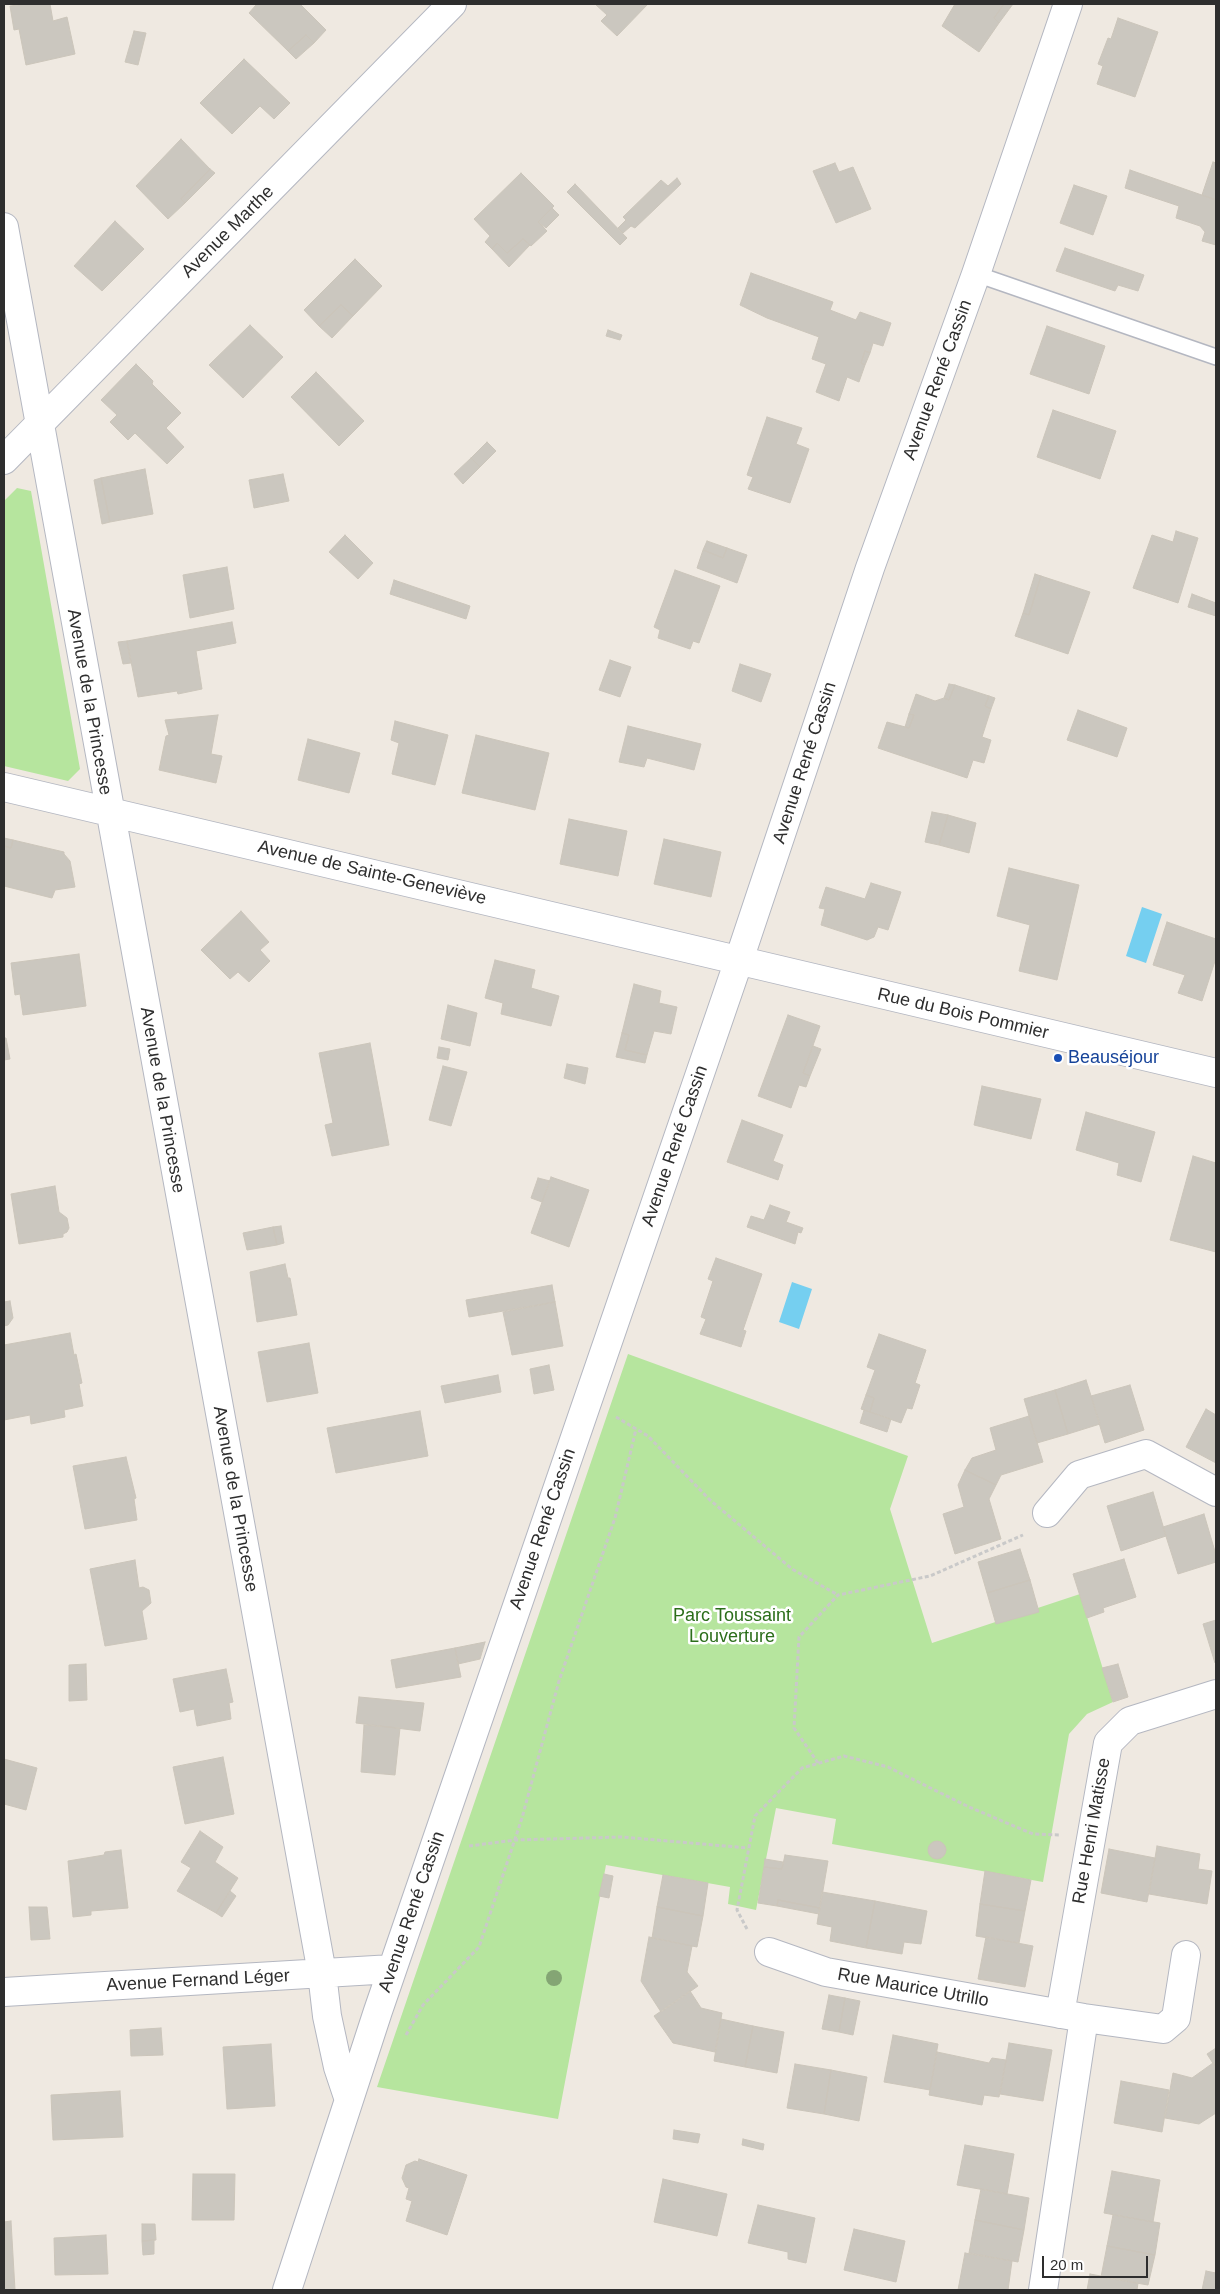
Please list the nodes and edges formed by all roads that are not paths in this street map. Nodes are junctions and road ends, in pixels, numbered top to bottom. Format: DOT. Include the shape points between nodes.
graph roads {
  1 [pos="452,4"];
  2 [pos="1068,4"];
  3 [pos="4,227"];
  4 [pos="976,274"];
  5 [pos="1216,357"];
  6 [pos="39,424"];
  7 [pos="4,460"];
  8 [pos="4,787"];
  9 [pos="109,810"];
  10 [pos="739,960"];
  11 [pos="1216,1073"];
  12 [pos="1216,1492"];
  13 [pos="1047,1513"];
  14 [pos="1216,1694"];
  15 [pos="769,1952"];
  16 [pos="1186,1955"];
  17 [pos="392,1969"];
  18 [pos="322,1973"];
  19 [pos="4,1992"];
  20 [pos="1072,2016"];
  21 [pos="349,2100"];
  22 [pos="287,2290"];
  23 [pos="1043,2290"];
  1 -- 6 [label="street, Avenue Marthe"];
  2 -- 4 [label="street, Avenue René Cassin"];
  3 -- 6 [label="street, Avenue de la Princesse"];
  4 -- 5 [label="lane"];
  4 -- 10 [label="street, Avenue René Cassin" via="870,568"];
  6 -- 7 [label="street, Avenue Marthe"];
  6 -- 9 [label="street, Avenue de la Princesse"];
  8 -- 9 [label="street, Avenue de Sainte-Geneviève"];
  9 -- 10 [label="street, Avenue de Sainte-Geneviève"];
  9 -- 18 [label="street, Avenue de la Princesse"];
  10 -- 11 [label="street, Rue du Bois Pommier"];
  10 -- 17 [label="street, Avenue René Cassin"];
  12 -- 13 [label="street" via="1146,1454 1079,1475"];
  14 -- 20 [label="street, Rue Henri Matisse" via="1130,1721 1108,1743 1091,1837"];
  15 -- 20 [label="street, Rue Maurice Utrillo" via="826,1972"];
  16 -- 20 [label="street" via="1176,2018 1163,2029"];
  17 -- 18 [label="street, Avenue Fernand Léger"];
  17 -- 21 [label="street, Avenue René Cassin"];
  18 -- 19 [label="street, Avenue Fernand Léger"];
  18 -- 21 [label="street, Avenue de la Princesse" via="338,2067"];
  20 -- 23 [label="street, Rue Henri Matisse"];
  21 -- 22 [label="street, Avenue René Cassin"];
}
